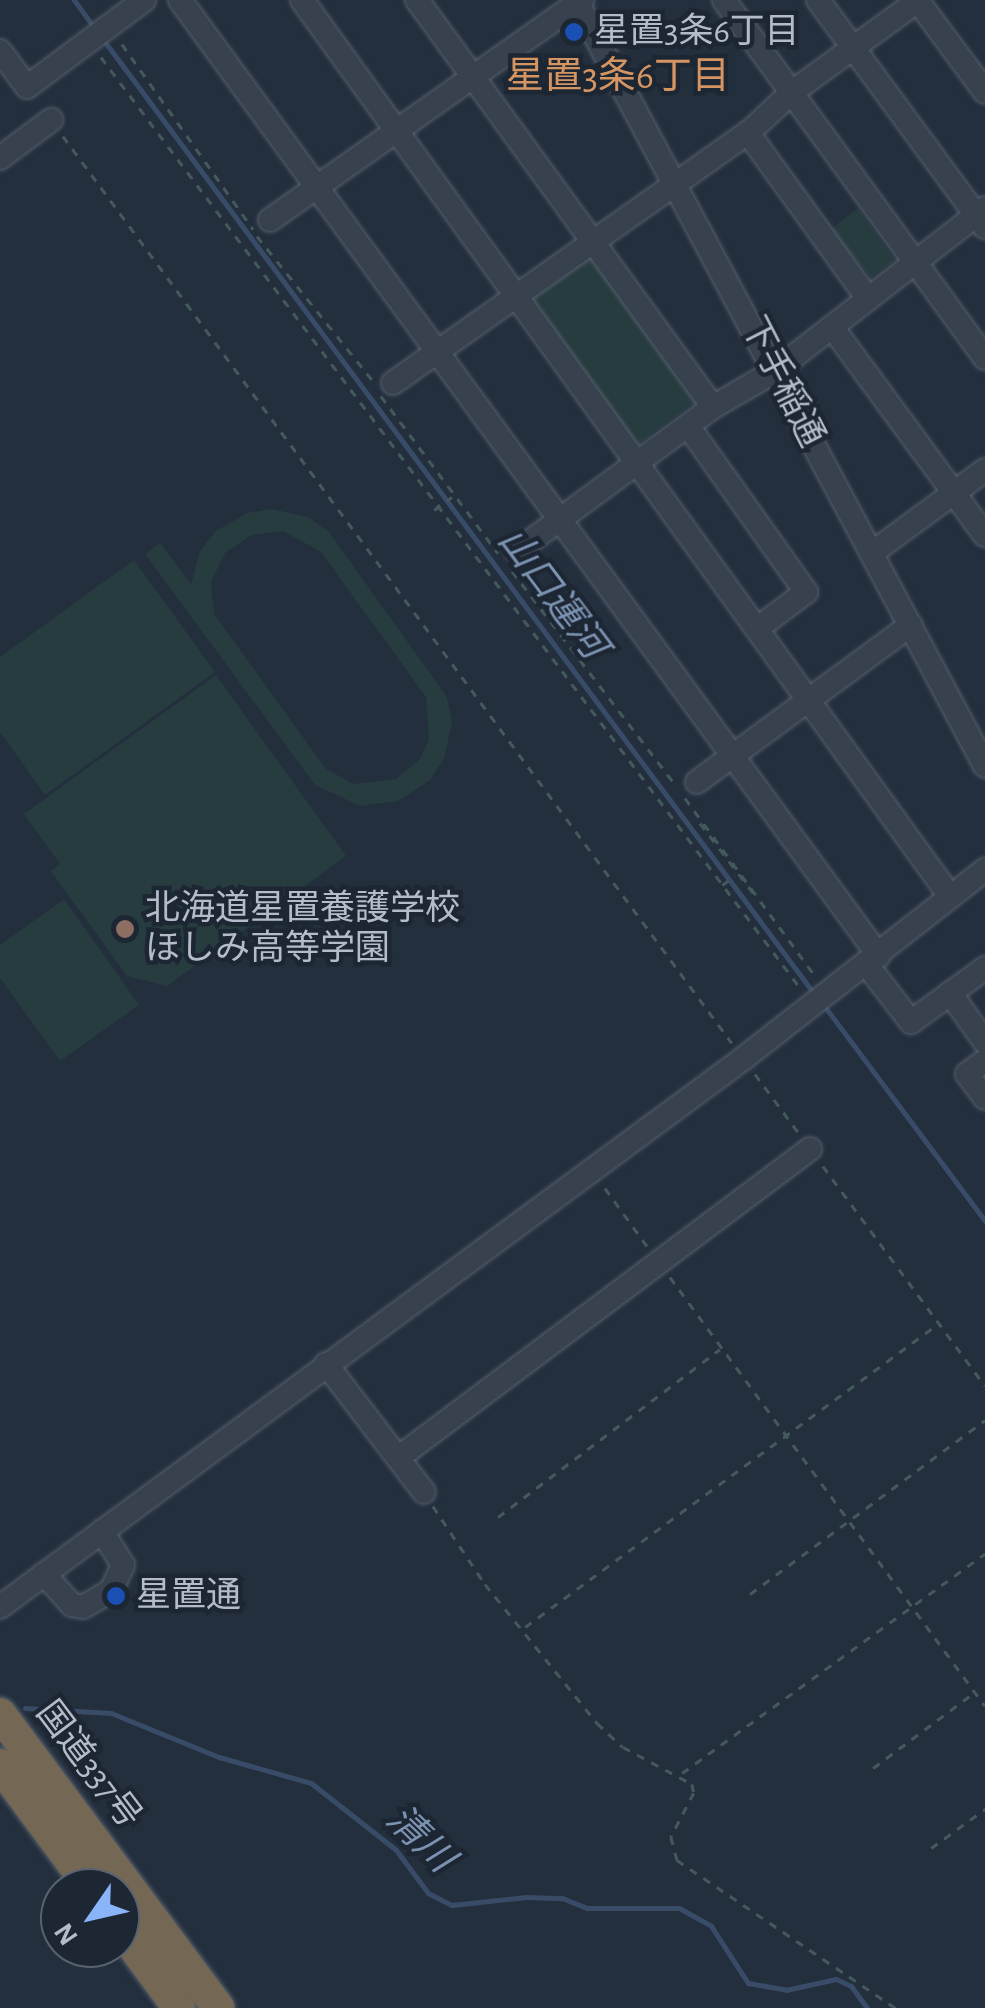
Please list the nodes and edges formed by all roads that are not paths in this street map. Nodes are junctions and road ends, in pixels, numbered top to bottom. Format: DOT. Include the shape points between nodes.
graph roads {
  1 [pos="144,0"];
  2 [pos="180,0"];
  3 [pos="302,0"];
  4 [pos="417,0"];
  5 [pos="724,0"];
  6 [pos="818,0"];
  7 [pos="918,0"];
  8 [pos="578,1"];
  9 [pos="852,47"];
  10 [pos="0,50"];
  11 [pos="470,73"];
  12 [pos="985,92"];
  13 [pos="791,93"];
  14 [pos="51,120"];
  15 [pos="394,129"];
  16 [pos="748,133"];
  17 [pos="0,158"];
  18 [pos="676,184"];
  19 [pos="316,186"];
  20 [pos="982,217"];
  21 [pos="270,220"];
  22 [pos="590,240"];
  23 [pos="914,260"];
  24 [pos="515,295"];
  25 [pos="866,296"];
  26 [pos="832,327"];
  27 [pos="437,352"];
  28 [pos="985,358"];
  29 [pos="776,371"];
  30 [pos="394,383"];
  31 [pos="713,408"];
  32 [pos="688,426"];
  33 [pos="638,463"];
  34 [pos="985,470"];
  35 [pos="955,493"];
  36 [pos="560,520"];
  37 [pos="985,535"];
  38 [pos="517,551"];
  39 [pos="872,554"];
  40 [pos="911,625"];
  41 [pos="758,628"];
  42 [pos="810,698"];
  43 [pos="732,755"];
  44 [pos="985,766"];
  45 [pos="696,782"];
  46 [pos="983,876"];
  47 [pos="950,896"];
  48 [pos="873,961"];
  49 [pos="985,968"];
  50 [pos="950,994"];
  51 [pos="985,1042"];
  52 [pos="985,1060"];
  53 [pos="985,1098"];
  54 [pos="810,1149"];
  55 [pos="326,1364"];
  56 [pos="398,1458"];
  57 [pos="424,1492"];
  58 [pos="102,1531"];
  59 [pos="44,1574"];
  60 [pos="0,1607"];
  61 [pos="0,1714"];
  62 [pos="0,1765"];
  63 [pos="76,1868"];
  64 [pos="140,1955"];
  65 [pos="179,2008"];
  66 [pos="218,2008"];
  1 -- 10 [label="street" via="87,52 26,87"];
  2 -- 19 [label="street"];
  3 -- 15 [label="street"];
  4 -- 11 [label="street"];
  5 -- 13 [label="street"];
  6 -- 9 [label="street"];
  7 -- 9 [label="street"];
  7 -- 12 [label="street"];
  8 -- 11 [label="street"];
  8 -- 18 [label="street, 下手稲通"];
  9 -- 13 [label="street"];
  9 -- 20 [label="street"];
  11 -- 15 [label="street"];
  11 -- 22 [label="street"];
  13 -- 16 [label="street"];
  13 -- 23 [label="street"];
  14 -- 17 [label="street"];
  15 -- 19 [label="street"];
  15 -- 24 [label="street"];
  16 -- 18 [label="street"];
  16 -- 25 [label="street"];
  18 -- 22 [label="street"];
  18 -- 29 [label="street, 下手稲通"];
  19 -- 21 [label="street"];
  19 -- 27 [label="street"];
  20 -- 23 [label="street"];
  22 -- 24 [label="street"];
  22 -- 31 [label="street"];
  23 -- 25 [label="street"];
  23 -- 28 [label="street"];
  24 -- 27 [label="street"];
  24 -- 33 [label="street"];
  25 -- 26 [label="street"];
  26 -- 29 [label="street"];
  26 -- 35 [label="street"];
  27 -- 30 [label="street"];
  27 -- 36 [label="street"];
  29 -- 31 [label="street"];
  29 -- 39 [label="street, 下手稲通"];
  31 -- 32 [label="street"];
  32 -- 33 [label="street"];
  32 -- 41 [label="street" via="806,592"];
  33 -- 36 [label="street"];
  33 -- 41 [label="street"];
  34 -- 35 [label="street"];
  35 -- 37 [label="street"];
  35 -- 39 [label="street"];
  36 -- 38 [label="street"];
  36 -- 43 [label="street"];
  39 -- 40 [label="street, 下手稲通"];
  40 -- 42 [label="street"];
  40 -- 44 [label="street, 下手稲通"];
  41 -- 42 [label="street"];
  42 -- 43 [label="street"];
  42 -- 47 [label="street"];
  43 -- 45 [label="street"];
  43 -- 48 [label="street"];
  46 -- 47 [label="street"];
  47 -- 48 [label="street"];
  48 -- 50 [label="street" via="911,1022"];
  48 -- 55 [label="street" via="815,993 744,1058"];
  49 -- 50 [label="street"];
  50 -- 51 [label="street"];
  52 -- 53 [label="street" via="967,1074"];
  54 -- 56 [label="street"];
  55 -- 56 [label="street"];
  55 -- 58 [label="street"];
  56 -- 57 [label="street"];
  58 -- 59 [label="street"];
  58 -- 59 [label="street" via="123,1565 111,1591 83,1608"];
  59 -- 60 [label="street"];
  61 -- 66 [label="highway, 国道337号"];
  62 -- 63 [label="highway, 国道337号"];
  64 -- 65 [label="highway"];
}
